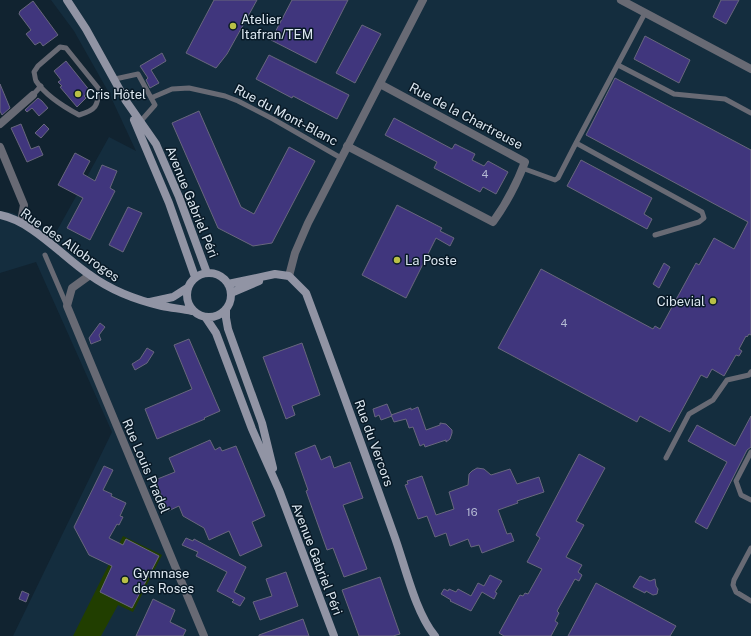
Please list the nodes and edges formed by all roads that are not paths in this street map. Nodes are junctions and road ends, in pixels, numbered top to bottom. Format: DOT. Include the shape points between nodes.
graph roads {
  1 [pos="67,0"];
  2 [pos="423,0"];
  3 [pos="621,0"];
  4 [pos="645,13"];
  5 [pos="618,65"];
  6 [pos="751,69"];
  7 [pos="115,79"];
  8 [pos="380,84"];
  9 [pos="41,86"];
  10 [pos="32,95"];
  11 [pos="151,98"];
  12 [pos="126,101"];
  13 [pos="751,113"];
  14 [pos="140,122"];
  15 [pos="0,124"];
  16 [pos="576,144"];
  17 [pos="347,146"];
  18 [pos="0,147"];
  19 [pos="341,158"];
  20 [pos="522,168"];
  21 [pos="0,214"];
  22 [pos="21,222"];
  23 [pos="655,235"];
  24 [pos="45,255"];
  25 [pos="207,273"];
  26 [pos="275,274"];
  27 [pos="90,275"];
  28 [pos="289,276"];
  29 [pos="195,277"];
  30 [pos="228,284"];
  31 [pos="188,288"];
  32 [pos="231,294"];
  33 [pos="150,302"];
  34 [pos="67,306"];
  35 [pos="226,309"];
  36 [pos="192,311"];
  37 [pos="206,318"];
  38 [pos="751,372"];
  39 [pos="751,452"];
  40 [pos="666,458"];
  41 [pos="279,490"];
  42 [pos="751,500"];
  43 [pos="751,548"];
  44 [pos="751,600"];
  45 [pos="204,636"];
  46 [pos="334,636"];
  47 [pos="435,636"];
  1 -- 7 [label="main road, Avenue Gabriel Péri"];
  2 -- 8 [label="street, Rue du Mont-Blanc"];
  3 -- 4 [label="street"];
  4 -- 5 [label="lane"];
  4 -- 6 [label="street"];
  5 -- 13 [label="lane" via="674,94 725,99"];
  5 -- 16 [label="lane"];
  7 -- 11 [label="lane" via="138,74"];
  7 -- 12 [label="main road, Avenue Gabriel Péri"];
  8 -- 17 [label="street, Rue du Mont-Blanc"];
  8 -- 20 [label="street, Rue de la Chartreuse" via="525,162"];
  9 -- 9 [label="lane" via="65,107 79,115 90,111 98,102 99,89 66,48 60,47 34,72"];
  9 -- 10 [label="lane"];
  10 -- 15 [label="street"];
  11 -- 14 [label="lane" via="154,105"];
  11 -- 19 [label="lane, Rue du Mont-Blanc" via="172,89 189,88 225,96 273,119"];
  12 -- 14 [label="main road, Avenue Gabriel Péri"];
  12 -- 29 [label="main road, Avenue Gabriel Péri" via="169,203"];
  14 -- 25 [label="main road, Avenue Gabriel Péri" via="156,144"];
  16 -- 20 [label="lane" via="556,180"];
  16 -- 23 [label="lane" via="702,212 704,218 699,222"];
  17 -- 19 [label="street, Rue du Mont-Blanc"];
  17 -- 20 [label="street, Rue de la Chartreuse" via="493,222 502,210"];
  18 -- 22 [label="street" via="24,205"];
  19 -- 28 [label="street, Rue du Mont-Blanc" via="305,229"];
  21 -- 22 [label="main road, Rue des Allobroges"];
  22 -- 27 [label="main road, Rue des Allobroges"];
  24 -- 34 [label="lane, Rue Louis Pradel"];
  25 -- 29 [label="main road"];
  25 -- 30 [label="main road" via="219,275"];
  26 -- 28 [label="main road"];
  26 -- 30 [label="main road"];
  26 -- 32 [label="main road"];
  27 -- 33 [label="main road, Rue des Allobroges" via="116,291"];
  27 -- 34 [label="street" via="72,288"];
  28 -- 47 [label="main road, Rue du Vercors" via="306,293 419,608"];
  29 -- 31 [label="main road"];
  30 -- 32 [label="main road"];
  31 -- 33 [label="main road, Rue des Allobroges" via="173,297"];
  31 -- 36 [label="main road" via="186,298"];
  32 -- 35 [label="main road"];
  33 -- 36 [label="main road, Rue des Allobroges"];
  34 -- 45 [label="street, Rue Louis Pradel"];
  35 -- 37 [label="main road" via="217,316"];
  35 -- 41 [label="main road, Avenue Gabriel Péri" via="228,329 262,423"];
  36 -- 37 [label="main road"];
  37 -- 41 [label="main road, Avenue Gabriel Péri" via="216,333 252,429"];
  38 -- 40 [label="lane" via="749,375 727,380 713,400 690,414"];
  39 -- 42 [label="lane" via="736,481 741,495"];
  41 -- 46 [label="main road, Avenue Gabriel Péri"];
  43 -- 44 [label="lane" via="732,585 736,592"];
}
